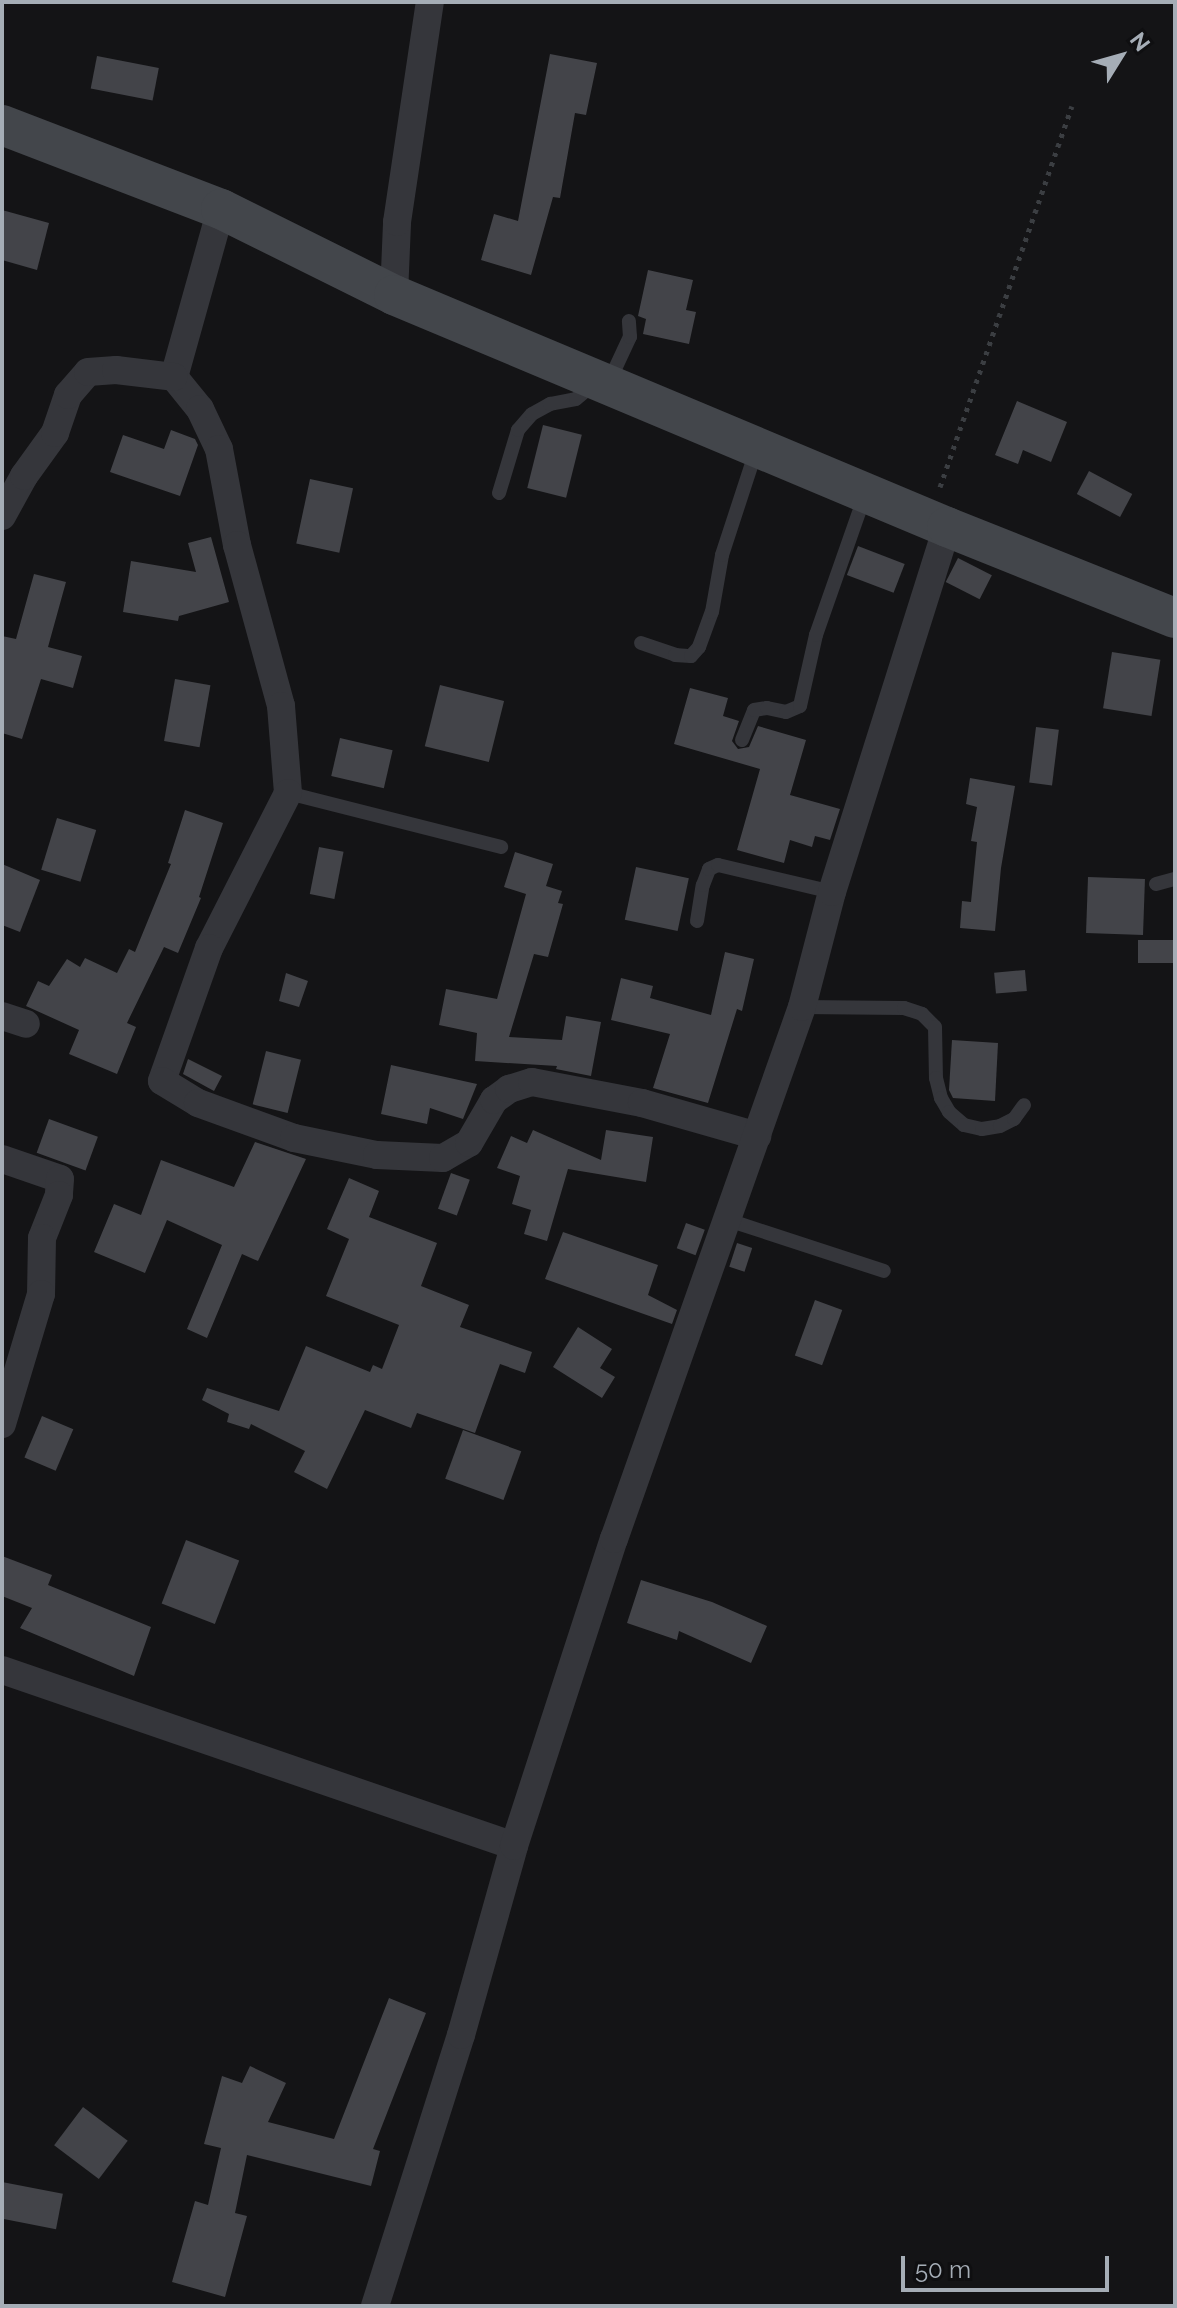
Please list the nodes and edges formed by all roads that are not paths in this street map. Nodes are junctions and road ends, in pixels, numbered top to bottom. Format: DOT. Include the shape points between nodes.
graph roads {
  1 [pos="430,2"];
  2 [pos="2,125"];
  3 [pos="221,209"];
  4 [pos="394,295"];
  5 [pos="629,321"];
  6 [pos="174,377"];
  7 [pos="605,384"];
  8 [pos="757,447"];
  9 [pos="867,491"];
  10 [pos="499,493"];
  11 [pos="2,516"];
  12 [pos="938,523"];
  13 [pos="1175,618"];
  14 [pos="641,643"];
  15 [pos="742,740"];
  16 [pos="288,793"];
  17 [pos="501,847"];
  18 [pos="1175,879"];
  19 [pos="1156,884"];
  20 [pos="832,892"];
  21 [pos="697,921"];
  22 [pos="802,1007"];
  23 [pos="1024,1105"];
  24 [pos="757,1136"];
  25 [pos="2,1159"];
  26 [pos="725,1219"];
  27 [pos="884,1271"];
  28 [pos="2,1424"];
  29 [pos="2,1670"];
  30 [pos="514,1846"];
  31 [pos="375,2306"];
  1 -- 4 [label="street" via="397,222"];
  2 -- 3 [label="street"];
  3 -- 4 [label="street"];
  3 -- 6 [label="street"];
  4 -- 7 [label="street"];
  5 -- 7 [label="lane" via="630,337"];
  6 -- 11 [label="street" via="88,372 68,395 55,433"];
  6 -- 16 [label="street" via="200,409 219,449 237,545 281,706"];
  7 -- 8 [label="street"];
  7 -- 10 [label="lane" via="532,414 518,430"];
  8 -- 9 [label="street"];
  8 -- 14 [label="lane" via="699,647 691,656 675,655"];
  9 -- 12 [label="street"];
  9 -- 15 [label="lane" via="816,635 800,706 786,712 754,710"];
  12 -- 13 [label="street"];
  12 -- 20 [label="street"];
  16 -- 17 [label="lane"];
  16 -- 24 [label="street" via="209,948 162,1081 198,1103 294,1138 377,1155 443,1158 469,1143 494,1100 532,1082 642,1103"];
  18 -- 19 [label="lane"];
  20 -- 21 [label="lane" via="718,865 709,869"];
  20 -- 22 [label="street"];
  22 -- 23 [label="lane" via="904,1008 922,1014 935,1027 941,1098 964,1125 1000,1126"];
  22 -- 24 [label="street"];
  24 -- 26 [label="street"];
  25 -- 28 [label="street" via="60,1179 42,1238 41,1294"];
  26 -- 27 [label="lane"];
  26 -- 30 [label="street"];
  29 -- 30 [label="street"];
  30 -- 31 [label="street"];
}
